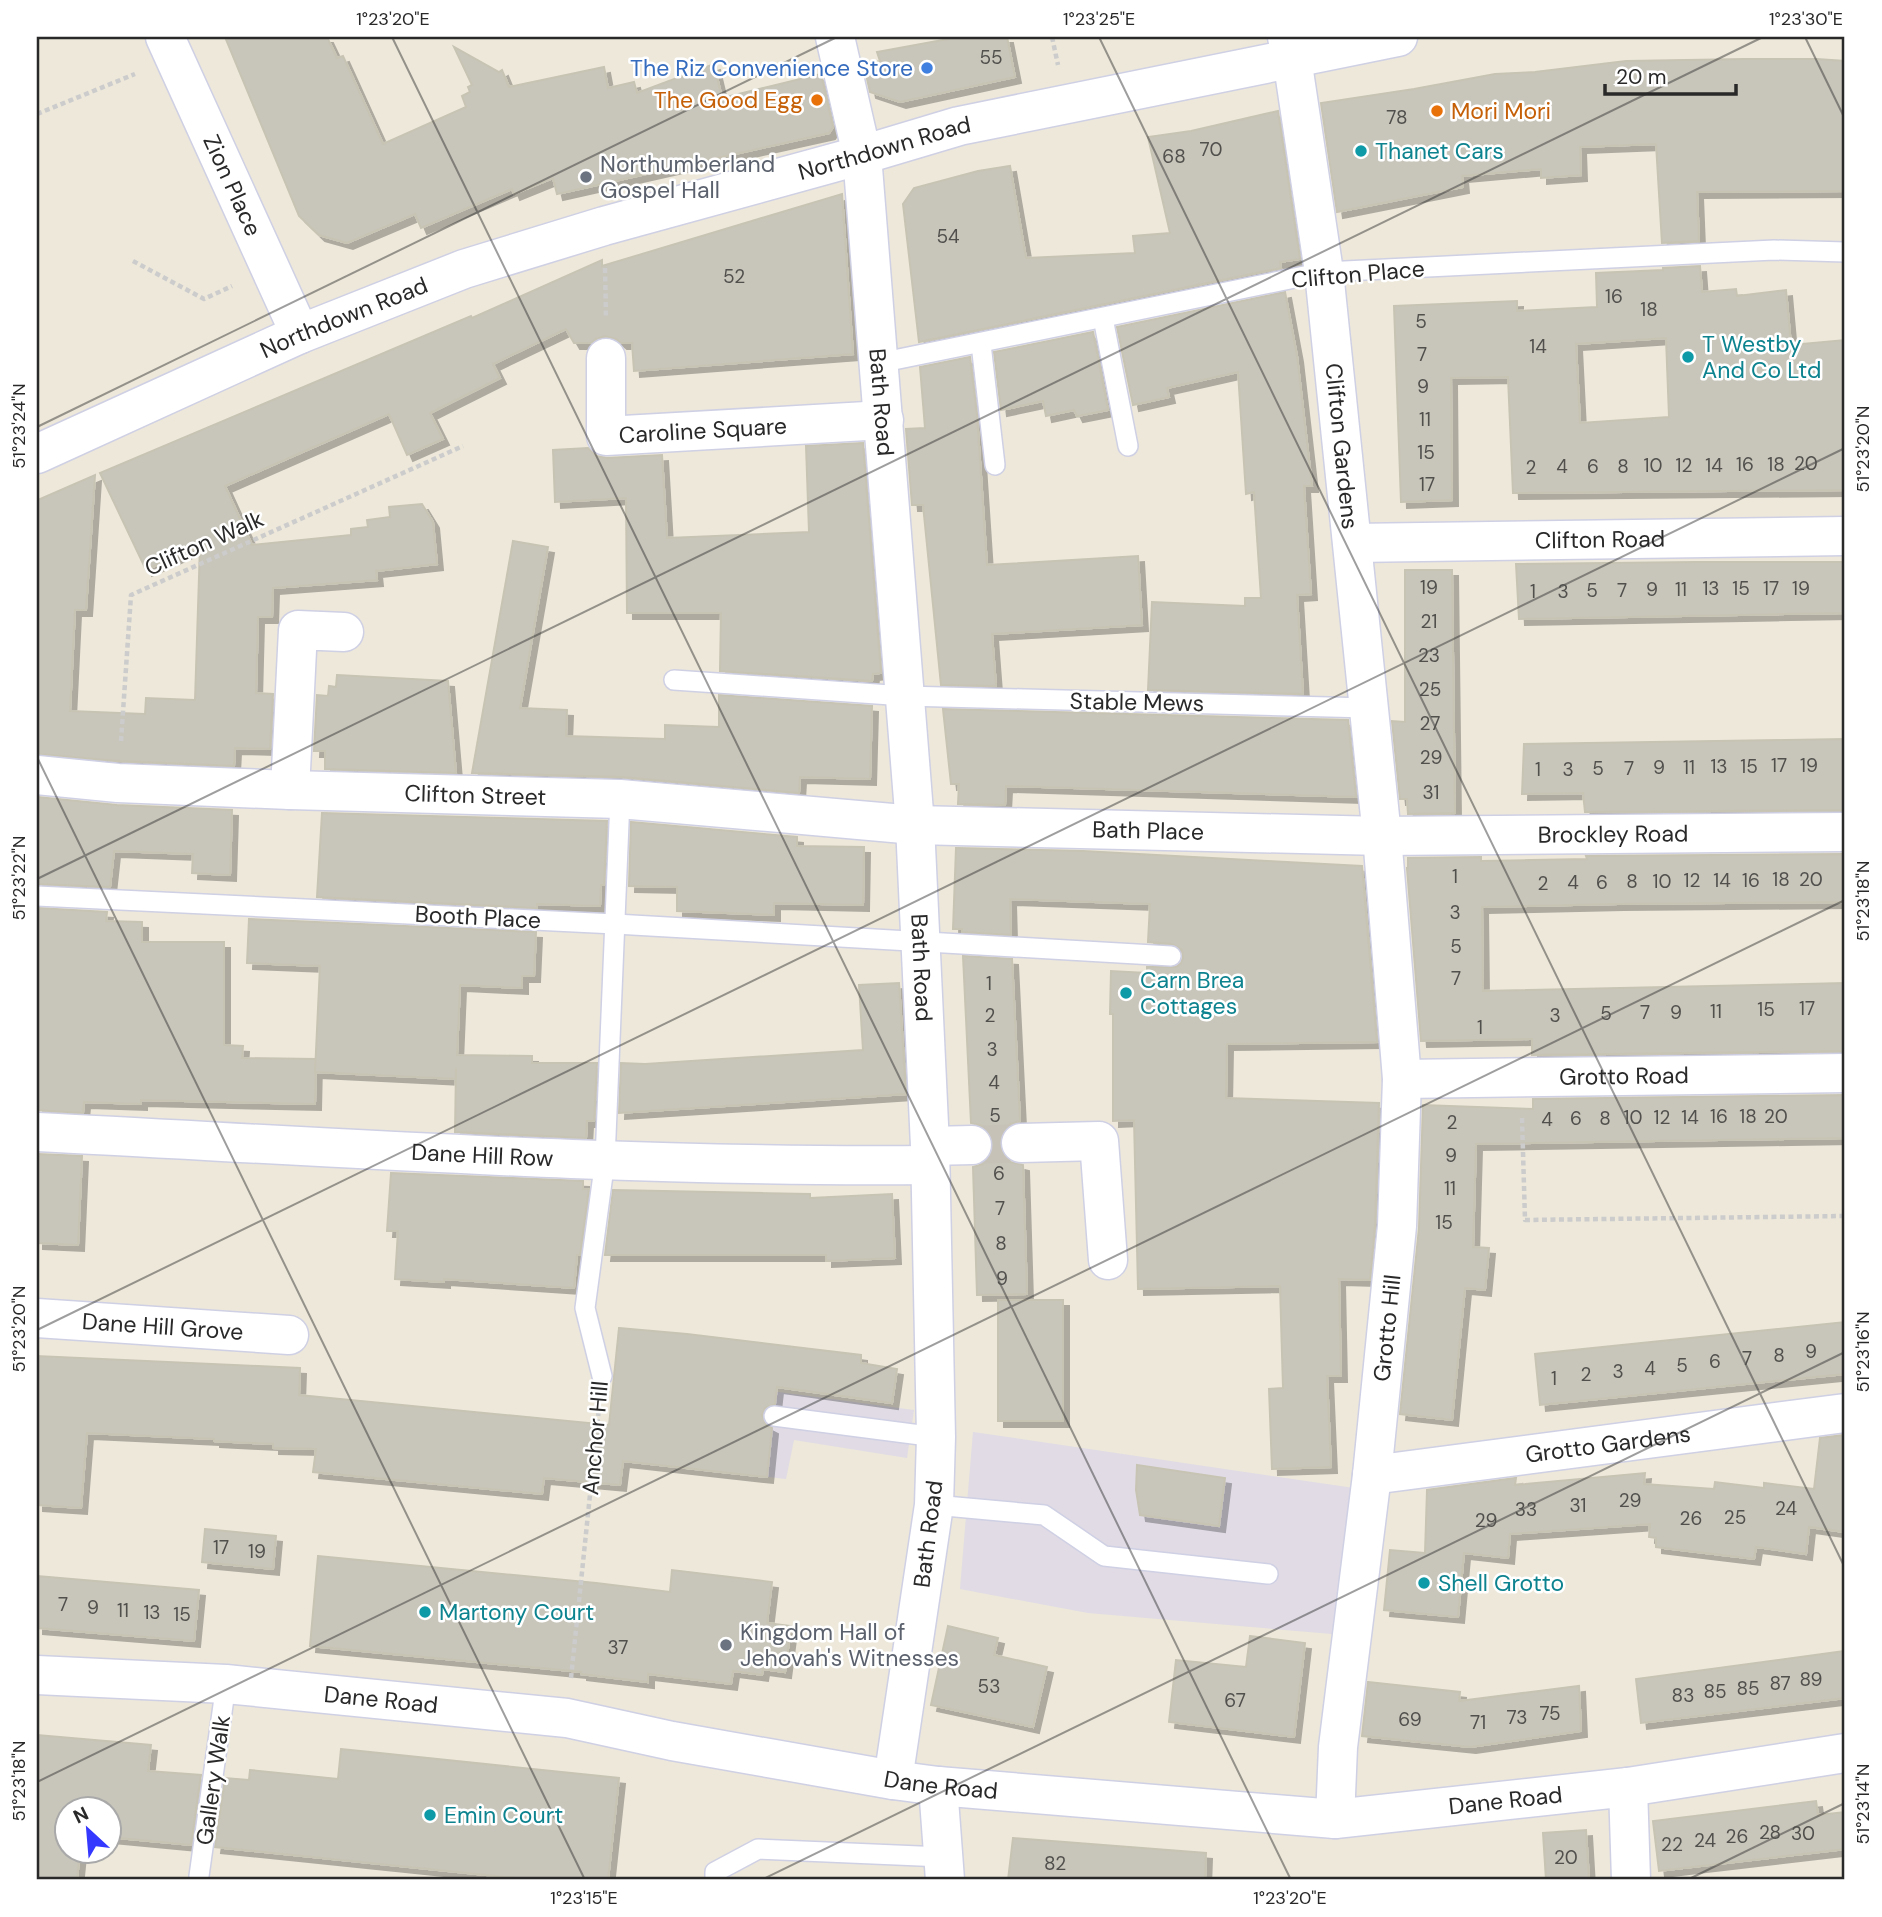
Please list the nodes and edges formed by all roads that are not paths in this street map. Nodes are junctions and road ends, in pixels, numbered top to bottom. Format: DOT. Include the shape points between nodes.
graph roads {
  1 [pos="835,37"];
  2 [pos="1398,37"];
  3 [pos="170,47"];
  4 [pos="1289,47"];
  5 [pos="862,155"];
  6 [pos="1845,253"];
  7 [pos="1324,272"];
  8 [pos="1103,318"];
  9 [pos="300,334"];
  10 [pos="981,344"];
  11 [pos="606,358"];
  12 [pos="879,363"];
  13 [pos="884,420"];
  14 [pos="1128,446"];
  15 [pos="37,454"];
  16 [pos="995,465"];
  17 [pos="1845,537"];
  18 [pos="1353,543"];
  19 [pos="344,632"];
  20 [pos="674,680"];
  21 [pos="905,696"];
  22 [pos="1370,708"];
  23 [pos="37,775"];
  24 [pos="290,790"];
  25 [pos="620,799"];
  26 [pos="915,825"];
  27 [pos="1845,832"];
  28 [pos="1382,836"];
  29 [pos="37,896"];
  30 [pos="615,924"];
  31 [pos="919,941"];
  32 [pos="1171,956"];
  33 [pos="1845,1073"];
  34 [pos="1402,1079"];
  35 [pos="37,1132"];
  36 [pos="1021,1143"];
  37 [pos="972,1145"];
  38 [pos="930,1155"];
  39 [pos="605,1160"];
  40 [pos="1108,1260"];
  41 [pos="37,1318"];
  42 [pos="289,1335"];
  43 [pos="602,1376"];
  44 [pos="1845,1413"];
  45 [pos="774,1416"];
  46 [pos="936,1437"];
  47 [pos="1372,1475"];
  48 [pos="934,1505"];
  49 [pos="1268,1574"];
  50 [pos="37,1675"];
  51 [pos="226,1684"];
  52 [pos="1845,1753"];
  53 [pos="893,1780"];
  54 [pos="938,1786"];
  55 [pos="1628,1787"];
  56 [pos="1335,1819"];
  57 [pos="944,1869"];
  58 [pos="199,1876"];
  59 [pos="715,1880"];
  60 [pos="1631,1880"];
  1 -- 5 [label="street, Bath Road"];
  2 -- 4 [label="street, Northdown Road"];
  3 -- 9 [label="street, Zion Place"];
  4 -- 5 [label="street, Northdown Road" via="960,126"];
  4 -- 7 [label="street, Clifton Gardens"];
  5 -- 9 [label="street, Northdown Road" via="464,269"];
  5 -- 12 [label="street, Bath Road"];
  6 -- 7 [label="lane, Clifton Place" via="1774,250"];
  7 -- 8 [label="lane, Clifton Place"];
  7 -- 18 [label="street, Clifton Gardens"];
  8 -- 10 [label="lane, Clifton Place"];
  8 -- 14 [label="lane"];
  9 -- 15 [label="street, Northdown Road"];
  10 -- 12 [label="lane, Clifton Place"];
  10 -- 16 [label="lane"];
  11 -- 13 [label="street, Caroline Square" via="606,436"];
  12 -- 13 [label="street, Bath Road"];
  13 -- 21 [label="street, Bath Road"];
  17 -- 18 [label="street, Clifton Road"];
  18 -- 22 [label="street, Clifton Gardens"];
  19 -- 24 [label="street" via="298,631"];
  20 -- 21 [label="lane, Stable Mews"];
  21 -- 22 [label="lane, Stable Mews"];
  21 -- 26 [label="street, Bath Road"];
  22 -- 28 [label="street, Clifton Gardens"];
  23 -- 24 [label="street, Clifton Street"];
  24 -- 25 [label="street, Clifton Street"];
  25 -- 26 [label="street, Clifton Street"];
  25 -- 30 [label="lane, Anchor Hill"];
  26 -- 28 [label="street, Bath Place"];
  26 -- 31 [label="street, Bath Road"];
  27 -- 28 [label="street, Brockley Road"];
  28 -- 34 [label="street, Grotto Hill"];
  29 -- 30 [label="lane, Booth Place"];
  30 -- 31 [label="lane, Booth Place"];
  30 -- 39 [label="lane, Anchor Hill"];
  31 -- 32 [label="lane, Booth Place"];
  31 -- 38 [label="street, Bath Road"];
  33 -- 34 [label="street, Grotto Road"];
  34 -- 47 [label="street, Grotto Hill" via="1397,1226"];
  35 -- 39 [label="street, Dane Hill Row"];
  36 -- 40 [label="street" via="1099,1141"];
  37 -- 38 [label="street, Dane Hill Row"];
  38 -- 39 [label="street, Dane Hill Row" via="817,1166"];
  38 -- 46 [label="street, Bath Road"];
  39 -- 43 [label="lane, Anchor Hill" via="585,1308"];
  41 -- 42 [label="street, Dane Hill Grove"];
  44 -- 47 [label="street, Grotto Gardens"];
  45 -- 46 [label="lane"];
  46 -- 48 [label="street, Bath Road"];
  47 -- 56 [label="street, Grotto Hill" via="1338,1747"];
  48 -- 49 [label="lane" via="1044,1515 1104,1556"];
  48 -- 53 [label="street, Bath Road"];
  50 -- 51 [label="street, Dane Road"];
  51 -- 53 [label="street, Dane Road" via="567,1718"];
  51 -- 58 [label="lane, Gallery Walk"];
  52 -- 55 [label="street, Dane Road"];
  53 -- 54 [label="street, Dane Road"];
  54 -- 56 [label="street, Dane Road"];
  54 -- 57 [label="street"];
  55 -- 56 [label="street, Dane Road"];
  55 -- 60 [label="street"];
  57 -- 59 [label="lane" via="758,1849 715,1872"];
}
